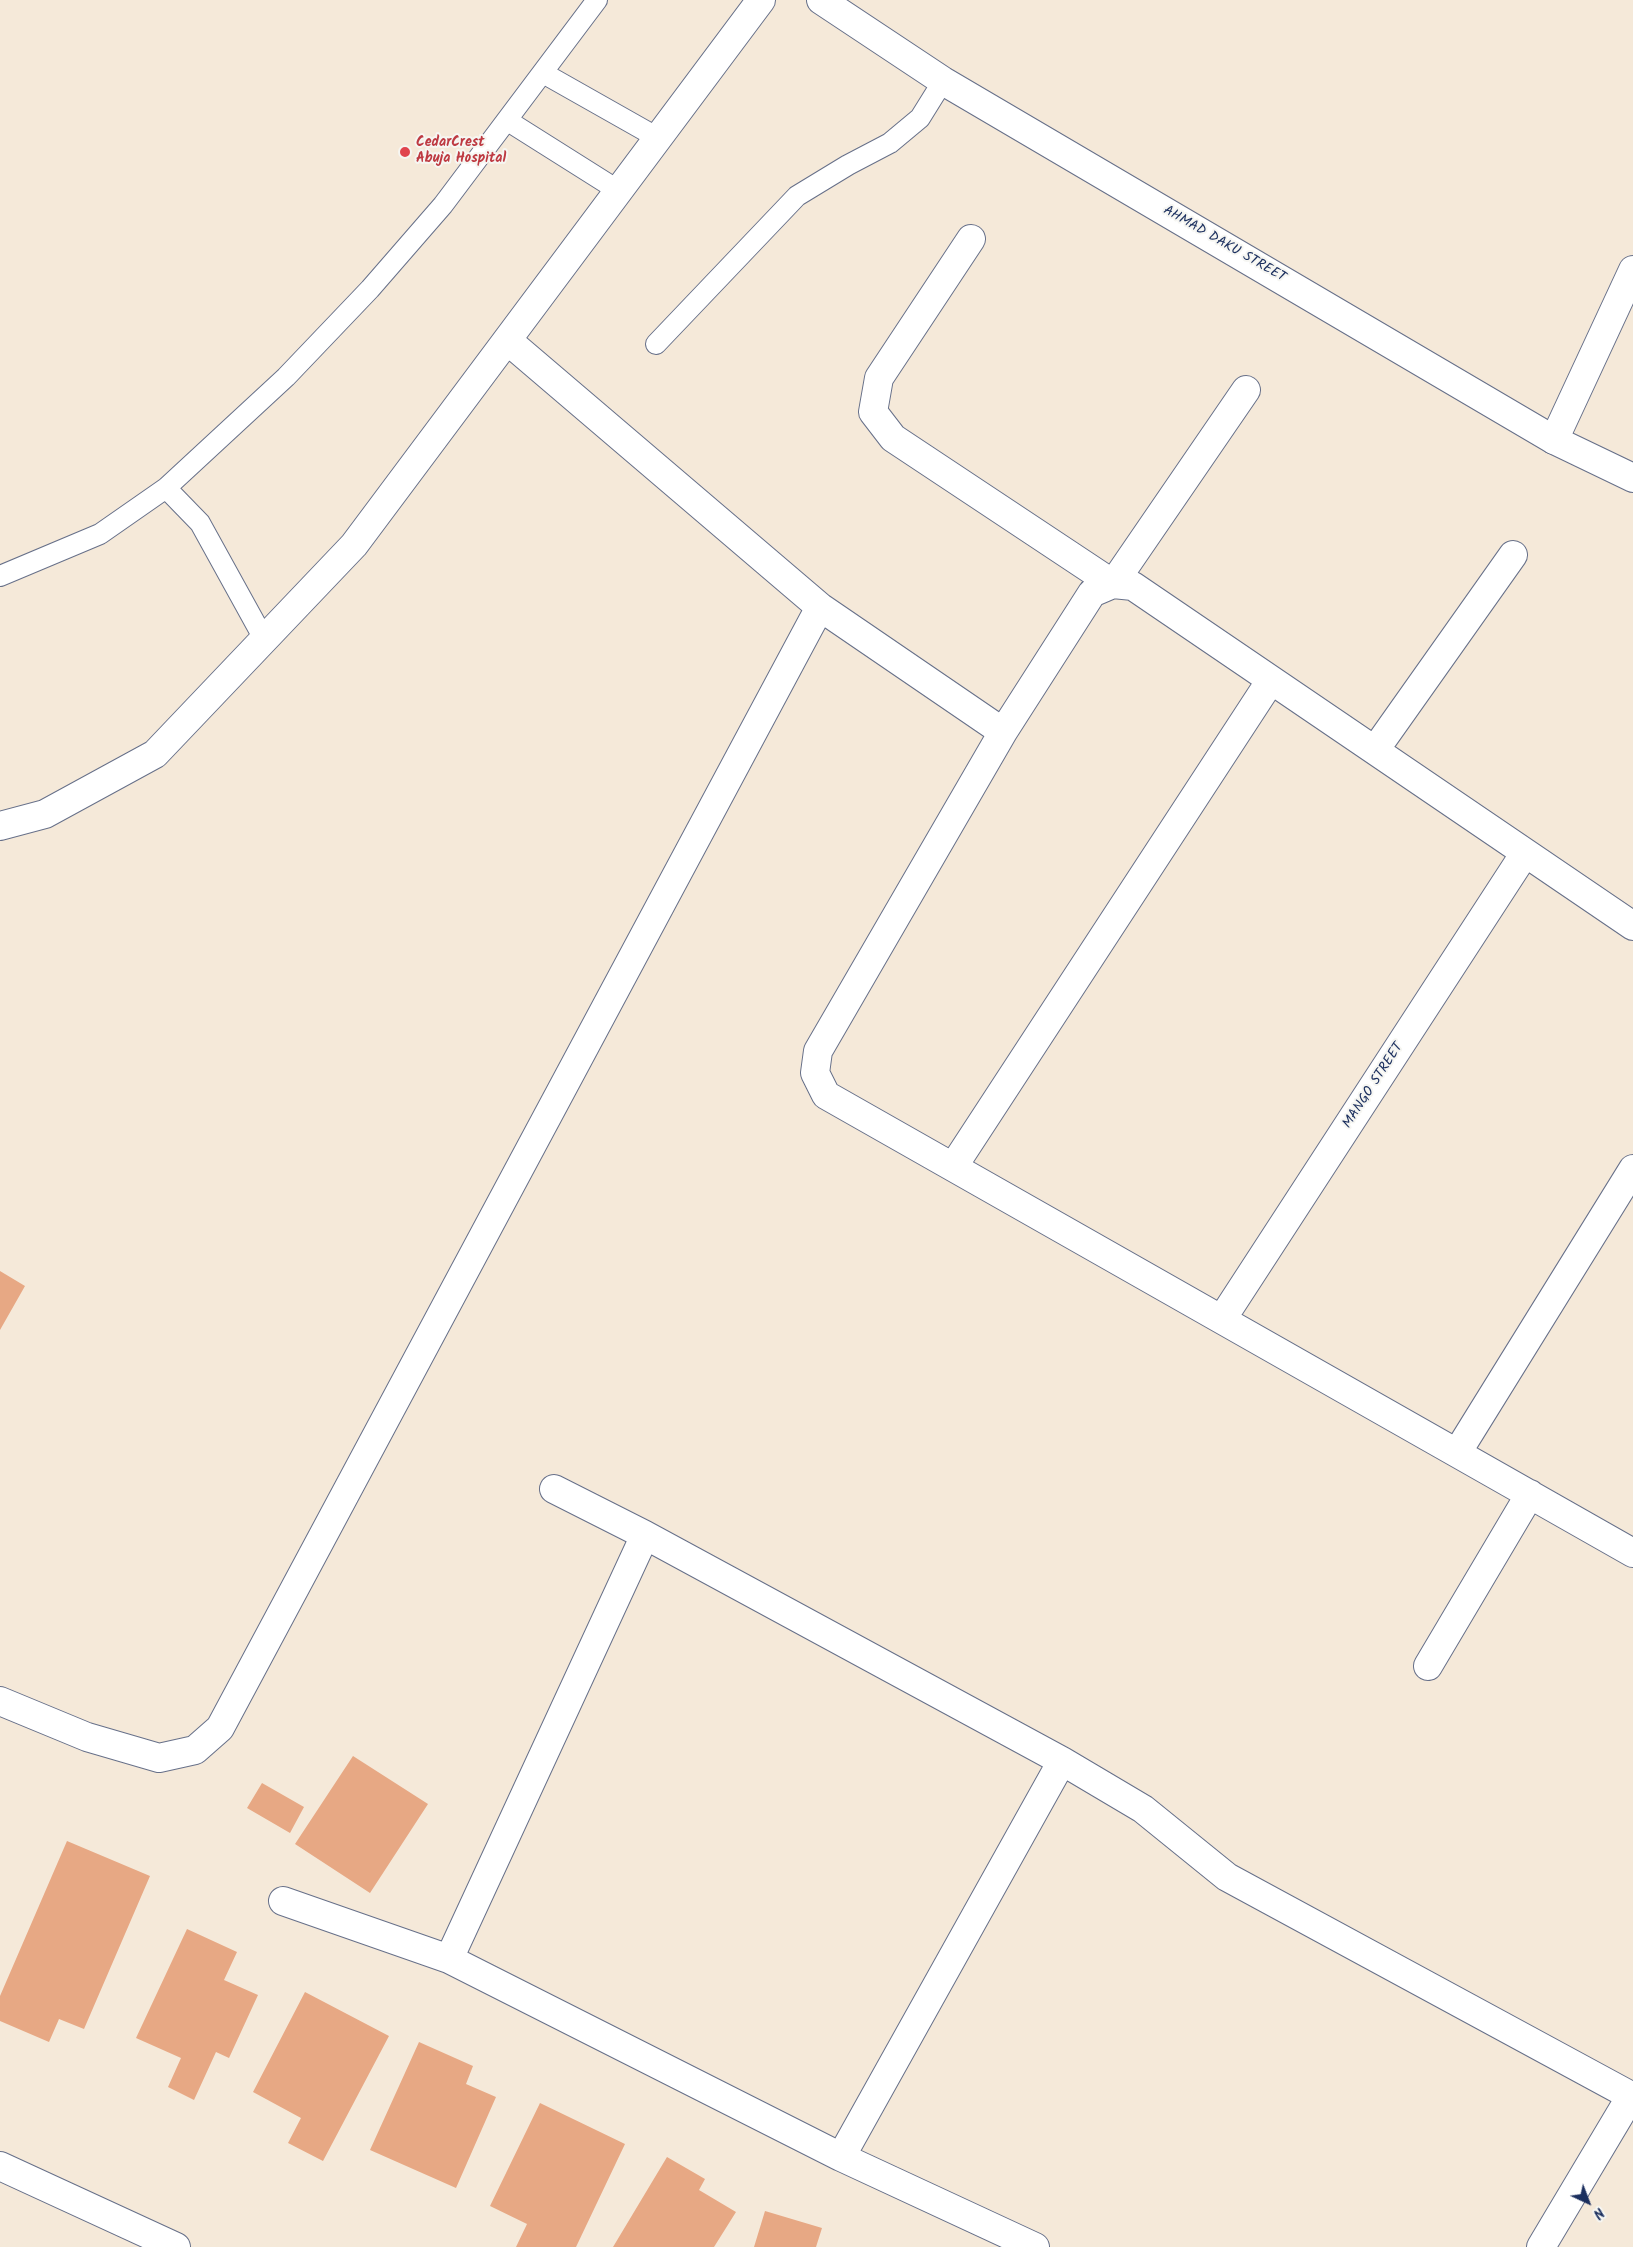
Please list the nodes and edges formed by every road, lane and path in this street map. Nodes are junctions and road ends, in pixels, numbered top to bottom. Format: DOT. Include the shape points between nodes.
graph roads {
  1 [pos="597,0"];
  2 [pos="761,0"];
  3 [pos="821,0"];
  4 [pos="543,73"];
  5 [pos="943,81"];
  6 [pos="508,121"];
  7 [pos="658,138"];
  8 [pos="619,190"];
  9 [pos="971,239"];
  10 [pos="1633,270"];
  11 [pos="507,340"];
  12 [pos="656,344"];
  13 [pos="1246,390"];
  14 [pos="1554,440"];
  15 [pos="1633,478"];
  16 [pos="166,488"];
  17 [pos="1513,555"];
  18 [pos="0,576"];
  19 [pos="1113,584"];
  20 [pos="820,607"];
  21 [pos="264,639"];
  22 [pos="1271,680"];
  23 [pos="1003,732"];
  24 [pos="1375,750"];
  25 [pos="0,826"];
  26 [pos="1525,852"];
  27 [pos="1633,926"];
  28 [pos="953,1167"];
  29 [pos="1633,1169"];
  30 [pos="1222,1319"];
  31 [pos="1458,1453"];
  32 [pos="554,1489"];
  33 [pos="1530,1494"];
  34 [pos="645,1534"];
  35 [pos="1633,1553"];
  36 [pos="1428,1666"];
  37 [pos="0,1701"];
  38 [pos="1062,1761"];
  39 [pos="283,1901"];
  40 [pos="449,1959"];
  41 [pos="1632,2097"];
  42 [pos="841,2158"];
  43 [pos="0,2166"];
  44 [pos="176,2247"];
  45 [pos="1035,2247"];
  46 [pos="1541,2247"];
  1 -- 4 [label="lane"];
  2 -- 7 [label="street"];
  3 -- 5 [label="street, AHMAD DAKU STREET"];
  4 -- 6 [label="lane"];
  4 -- 7 [label="lane"];
  5 -- 12 [label="lane" via="920,118 890,144 798,196"];
  5 -- 14 [label="street, AHMAD DAKU STREET"];
  6 -- 8 [label="lane"];
  6 -- 16 [label="lane" via="443,205 370,289 286,377"];
  7 -- 8 [label="street"];
  8 -- 11 [label="street"];
  9 -- 19 [label="street" via="879,378 873,412 893,438"];
  10 -- 14 [label="street"];
  11 -- 20 [label="street"];
  11 -- 21 [label="street" via="354,545"];
  13 -- 19 [label="street"];
  14 -- 15 [label="street, AHMAD DAKU STREET"];
  16 -- 18 [label="lane" via="100,534"];
  16 -- 21 [label="lane" via="200,523"];
  17 -- 24 [label="street"];
  19 -- 22 [label="street" via="1133,586"];
  19 -- 23 [label="street" via="1092,593"];
  20 -- 23 [label="street"];
  20 -- 37 [label="street" via="220,1728 195,1750 159,1758 87,1737"];
  21 -- 25 [label="street" via="155,754 45,814"];
  22 -- 24 [label="street"];
  22 -- 28 [label="street"];
  23 -- 28 [label="street" via="818,1051 815,1073 826,1095"];
  24 -- 26 [label="street"];
  26 -- 27 [label="street"];
  26 -- 30 [label="street, MANGO STREET"];
  28 -- 30 [label="street"];
  29 -- 31 [label="street"];
  30 -- 31 [label="street"];
  31 -- 33 [label="street"];
  32 -- 34 [label="street"];
  33 -- 35 [label="street"];
  33 -- 36 [label="street"];
  34 -- 38 [label="street"];
  34 -- 40 [label="street"];
  38 -- 41 [label="street" via="1143,1809 1227,1877"];
  38 -- 42 [label="street"];
  39 -- 40 [label="street"];
  40 -- 42 [label="street"];
  41 -- 46 [label="street"];
  42 -- 45 [label="street"];
  43 -- 44 [label="street"];
}
